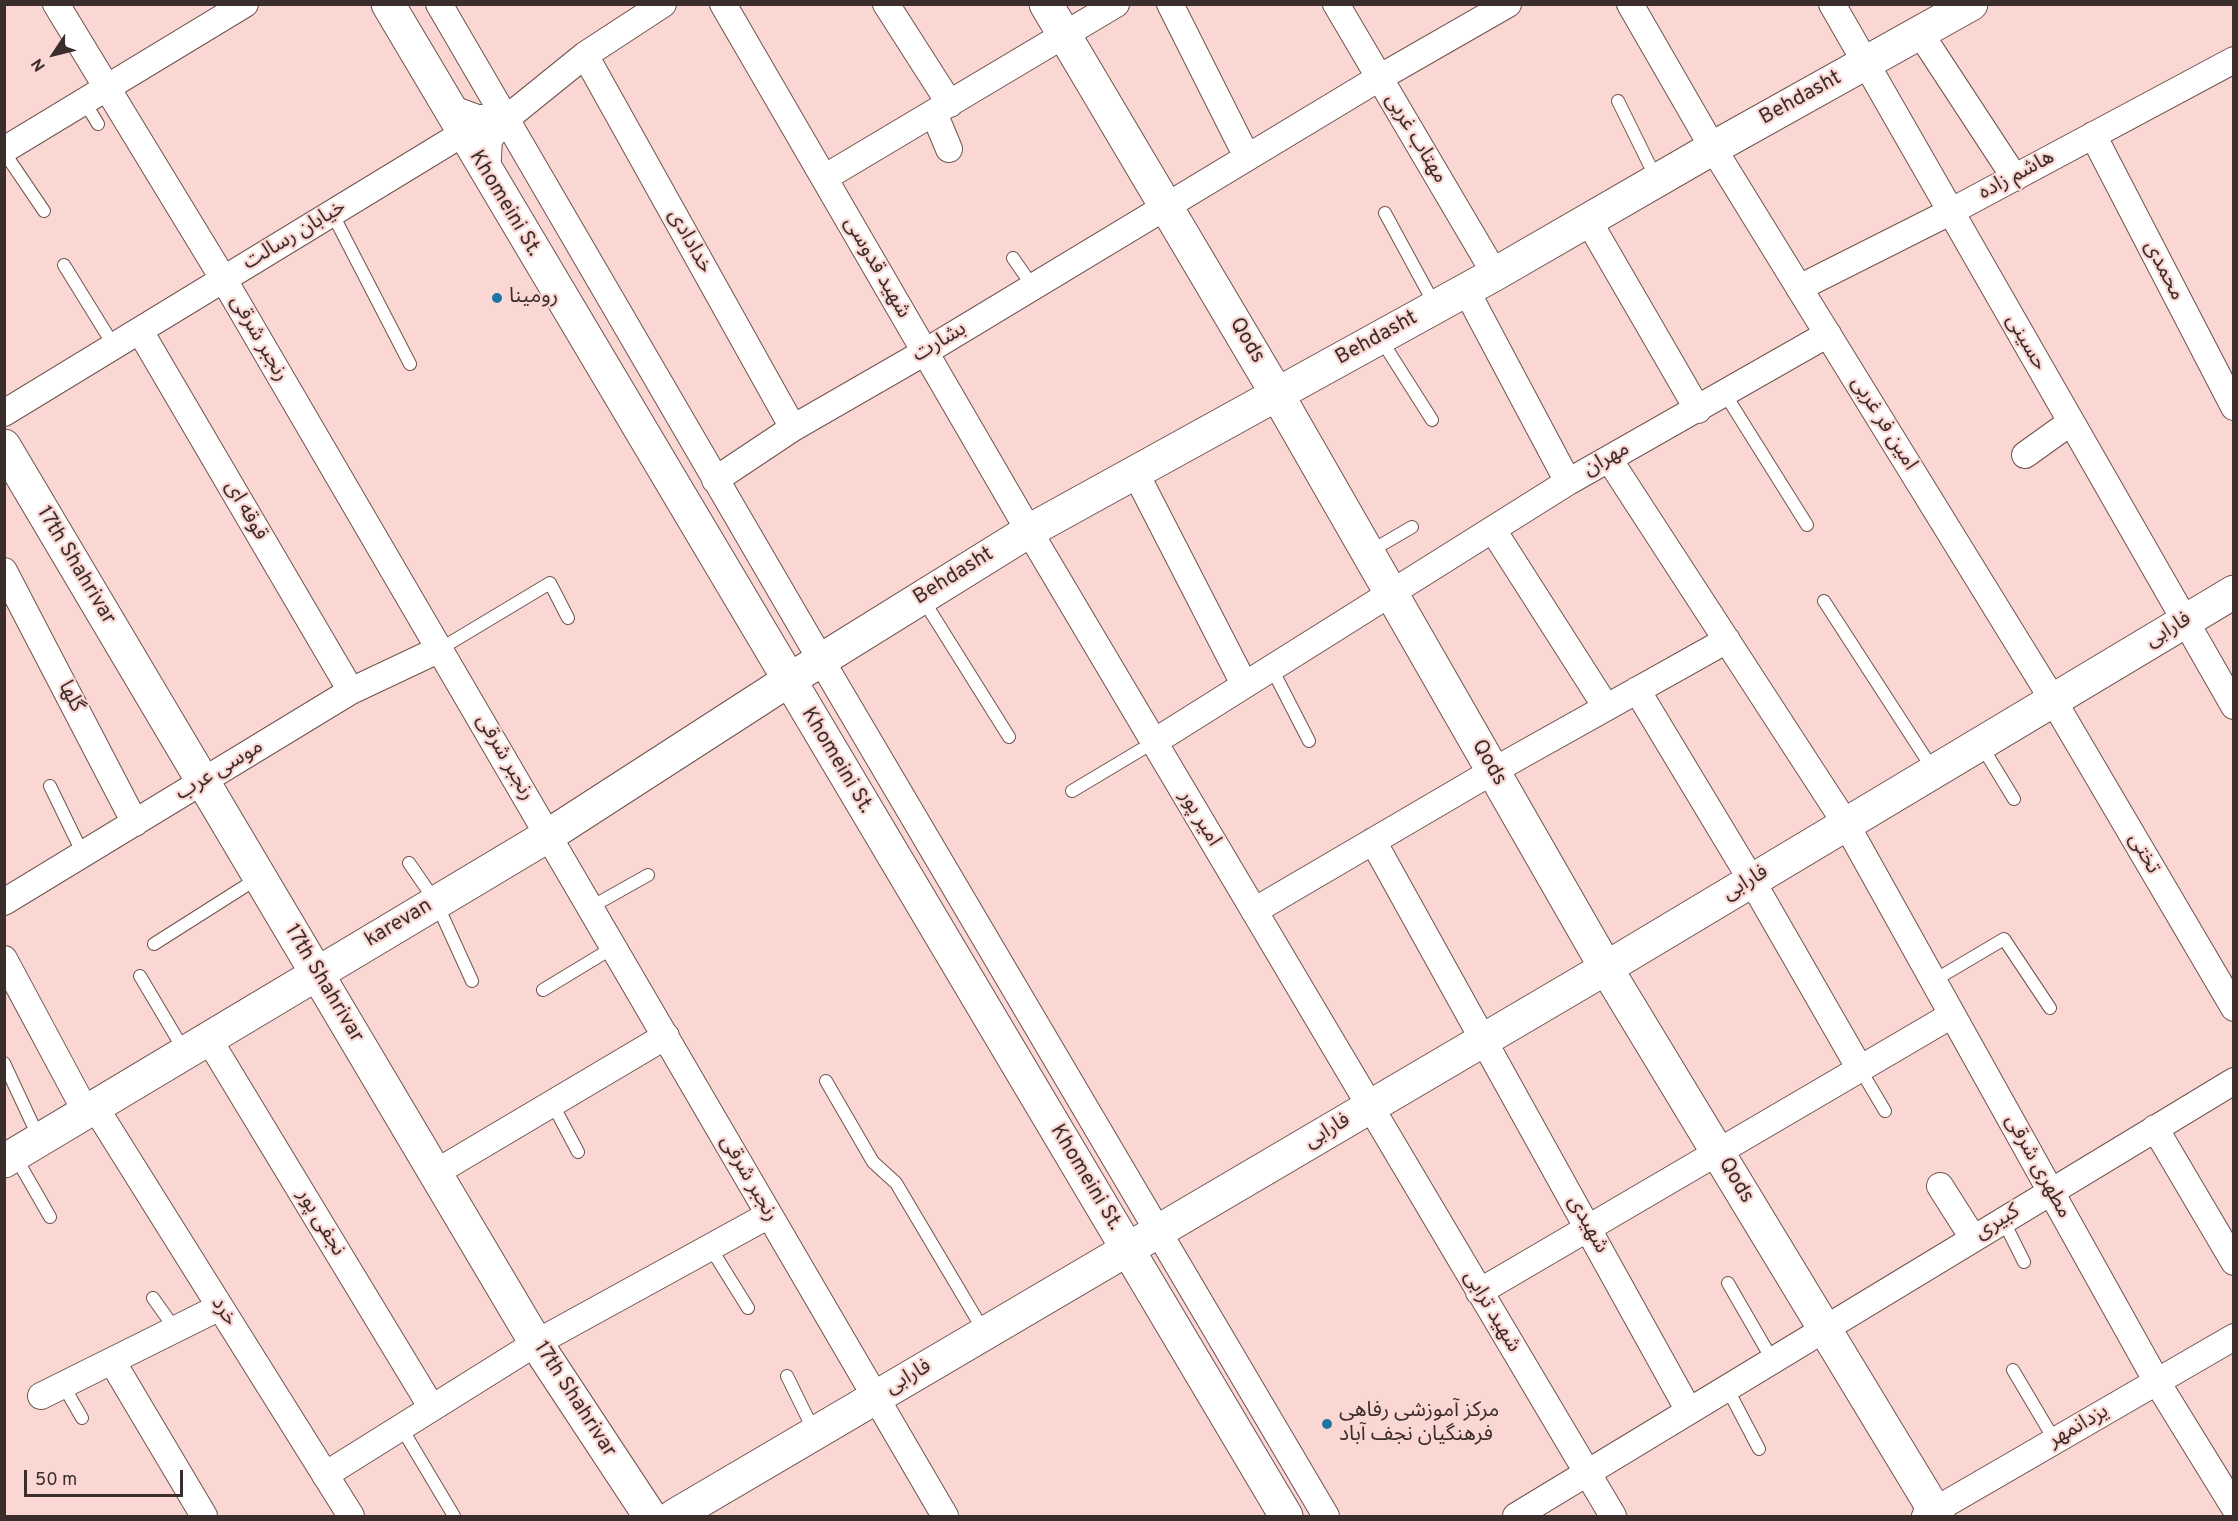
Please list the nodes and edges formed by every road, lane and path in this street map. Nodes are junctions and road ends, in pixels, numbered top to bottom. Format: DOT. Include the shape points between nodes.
graph roads {
  1 [pos="56,4"];
  2 [pos="388,4"];
  3 [pos="439,4"];
  4 [pos="663,4"];
  5 [pos="723,4"];
  6 [pos="886,4"];
  7 [pos="1046,4"];
  8 [pos="1116,4"];
  9 [pos="1170,4"];
  10 [pos="1336,4"];
  11 [pos="1508,4"];
  12 [pos="1630,4"];
  13 [pos="1832,4"];
  14 [pos="1971,4"];
  15 [pos="233,8"];
  16 [pos="1920,33"];
  17 [pos="1065,36"];
  18 [pos="585,55"];
  19 [pos="2234,60"];
  20 [pos="1864,64"];
  21 [pos="1379,78"];
  22 [pos="106,87"];
  23 [pos="84,101"];
  24 [pos="1618,101"];
  25 [pos="942,108"];
  26 [pos="507,117"];
  27 [pos="455,120"];
  28 [pos="98,124"];
  29 [pos="2093,135"];
  30 [pos="1713,148"];
  31 [pos="949,149"];
  32 [pos="4,151"];
  33 [pos="1247,157"];
  34 [pos="487,175"];
  35 [pos="824,178"];
  36 [pos="2015,178"];
  37 [pos="1657,180"];
  38 [pos="1166,206"];
  39 [pos="44,211"];
  40 [pos="1950,212"];
  41 [pos="333,213"];
  42 [pos="1385,213"];
  43 [pos="1588,220"];
  44 [pos="1013,258"];
  45 [pos="64,265"];
  46 [pos="1495,274"];
  47 [pos="224,280"];
  48 [pos="1033,287"];
  49 [pos="1799,288"];
  50 [pos="1466,290"];
  51 [pos="1436,307"];
  52 [pos="140,331"];
  53 [pos="1828,334"];
  54 [pos="1380,337"];
  55 [pos="114,346"];
  56 [pos="925,352"];
  57 [pos="410,364"];
  58 [pos="1277,394"];
  59 [pos="1725,394"];
  60 [pos="2234,407"];
  61 [pos="1698,410"];
  62 [pos="4,413"];
  63 [pos="1432,420"];
  64 [pos="2071,422"];
  65 [pos="792,429"];
  66 [pos="4,446"];
  67 [pos="2025,455"];
  68 [pos="1609,459"];
  69 [pos="1135,472"];
  70 [pos="716,480"];
  71 [pos="1568,482"];
  72 [pos="1807,525"];
  73 [pos="1412,527"];
  74 [pos="1493,530"];
  75 [pos="1029,531"];
  76 [pos="1368,553"];
  77 [pos="4,571"];
  78 [pos="2234,592"];
  79 [pos="1391,593"];
  80 [pos="922,597"];
  81 [pos="1824,601"];
  82 [pos="568,618"];
  83 [pos="2187,621"];
  84 [pos="1726,640"];
  85 [pos="440,649"];
  86 [pos="820,660"];
  87 [pos="1271,667"];
  88 [pos="789,680"];
  89 [pos="1244,684"];
  90 [pos="1637,690"];
  91 [pos="351,691"];
  92 [pos="2053,700"];
  93 [pos="2234,706"];
  94 [pos="1606,707"];
  95 [pos="1009,737"];
  96 [pos="1310,741"];
  97 [pos="1154,742"];
  98 [pos="1981,744"];
  99 [pos="1493,771"];
  100 [pos="1935,771"];
  101 [pos="203,782"];
  102 [pos="50,786"];
  103 [pos="1072,791"];
  104 [pos="2013,799"];
  105 [pos="135,823"];
  106 [pos="1846,824"];
  107 [pos="549,835"];
  108 [pos="1373,841"];
  109 [pos="83,854"];
  110 [pos="409,863"];
  111 [pos="648,875"];
  112 [pos="259,877"];
  113 [pos="1752,880"];
  114 [pos="4,902"];
  115 [pos="436,902"];
  116 [pos="591,907"];
  117 [pos="1254,911"];
  118 [pos="154,944"];
  119 [pos="614,947"];
  120 [pos="4,958"];
  121 [pos="1606,968"];
  122 [pos="316,973"];
  123 [pos="140,976"];
  124 [pos="472,981"];
  125 [pos="1933,981"];
  126 [pos="543,990"];
  127 [pos="2050,1008"];
  128 [pos="2234,1008"];
  129 [pos="1952,1015"];
  130 [pos="666,1036"];
  131 [pos="1485,1040"];
  132 [pos="197,1045"];
  133 [pos="4,1063"];
  134 [pos="1860,1069"];
  135 [pos="826,1081"];
  136 [pos="2234,1081"];
  137 [pos="552,1103"];
  138 [pos="1369,1108"];
  139 [pos="90,1110"];
  140 [pos="1885,1111"];
  141 [pos="2155,1128"];
  142 [pos="20,1152"];
  143 [pos="578,1152"];
  144 [pos="1718,1153"];
  145 [pos="435,1173"];
  146 [pos="1940,1186"];
  147 [pos="2050,1190"];
  148 [pos="769,1215"];
  149 [pos="50,1217"];
  150 [pos="2003,1220"];
  151 [pos="1588,1227"];
  152 [pos="1157,1233"];
  153 [pos="1973,1238"];
  154 [pos="710,1248"];
  155 [pos="1127,1250"];
  156 [pos="2024,1262"];
  157 [pos="2234,1262"];
  158 [pos="1728,1283"];
  159 [pos="1479,1292"];
  160 [pos="153,1298"];
  161 [pos="220,1307"];
  162 [pos="748,1308"];
  163 [pos="175,1329"];
  164 [pos="1825,1330"];
  165 [pos="985,1334"];
  166 [pos="2234,1337"];
  167 [pos="536,1343"];
  168 [pos="111,1361"];
  169 [pos="1773,1361"];
  170 [pos="2013,1370"];
  171 [pos="787,1376"];
  172 [pos="2157,1382"];
  173 [pos="1727,1388"];
  174 [pos="52,1391"];
  175 [pos="875,1399"];
  176 [pos="432,1408"];
  177 [pos="1689,1411"];
  178 [pos="82,1418"];
  179 [pos="401,1427"];
  180 [pos="815,1434"];
  181 [pos="2055,1441"];
  182 [pos="1759,1449"];
  183 [pos="325,1475"];
  184 [pos="1588,1475"];
  185 [pos="2234,1507"];
  186 [pos="1932,1515"];
  187 [pos="204,1516"];
  188 [pos="351,1516"];
  189 [pos="454,1516"];
  190 [pos="650,1516"];
  191 [pos="674,1516"];
  192 [pos="945,1516"];
  193 [pos="1286,1516"];
  194 [pos="1326,1516"];
  195 [pos="1516,1516"];
  196 [pos="1613,1516"];
  1 -- 22 [label="street, رنجبر شرقی"];
  2 -- 27 [label="street, Khomeini St."];
  3 -- 26 [label="street"];
  4 -- 18 [label="street"];
  5 -- 35 [label="street, شهید قدوسی"];
  6 -- 25 [label="street"];
  7 -- 17 [label="street, Qods"];
  8 -- 17 [label="street"];
  9 -- 33 [label="street"];
  10 -- 21 [label="street, مهتاب غربی"];
  11 -- 21 [label="street, بشارت"];
  12 -- 30 [label="street, امین فر غربی"];
  13 -- 20 [label="street, حسینی"];
  14 -- 16 [label="street, Behdasht"];
  15 -- 22 [label="street"];
  16 -- 20 [label="street, Behdasht"];
  16 -- 36 [label="street"];
  17 -- 25 [label="street"];
  17 -- 38 [label="street, Qods"];
  18 -- 26 [label="street"];
  18 -- 65 [label="street, خدادادی"];
  19 -- 29 [label="street, هاشم زاده"];
  20 -- 30 [label="street, Behdasht"];
  20 -- 40 [label="street, حسینی"];
  21 -- 33 [label="street, بشارت"];
  21 -- 46 [label="street, مهتاب غربی"];
  22 -- 23 [label="street"];
  22 -- 47 [label="street, رنجبر شرقی"];
  23 -- 28 [label="lane"];
  23 -- 32 [label="street"];
  24 -- 37 [label="lane"];
  25 -- 31 [label="street"];
  25 -- 35 [label="street"];
  26 -- 27 [label="street"];
  26 -- 34 [label="street" via="489,139"];
  26 -- 70 [label="street"];
  27 -- 34 [label="street, Khomeini St."];
  27 -- 41 [label="street, خیابان رسالت"];
  29 -- 36 [label="street, هاشم زاده"];
  29 -- 60 [label="street, محمدی"];
  30 -- 37 [label="street, Behdasht"];
  30 -- 49 [label="street, امین فر غربی"];
  32 -- 39 [label="lane"];
  33 -- 38 [label="street, بشارت"];
  34 -- 88 [label="street, Khomeini St."];
  35 -- 56 [label="street, شهید قدوسی"];
  36 -- 40 [label="street, هاشم زاده"];
  37 -- 43 [label="street, Behdasht"];
  38 -- 48 [label="street, بشارت"];
  38 -- 58 [label="street, Qods"];
  40 -- 49 [label="street, هاشم زاده"];
  40 -- 64 [label="street, حسینی"];
  41 -- 47 [label="street, خیابان رسالت"];
  41 -- 57 [label="lane"];
  42 -- 51 [label="lane"];
  43 -- 46 [label="street, Behdasht"];
  43 -- 61 [label="street"];
  44 -- 48 [label="lane"];
  45 -- 55 [label="lane"];
  46 -- 50 [label="street, Behdasht"];
  47 -- 52 [label="street, خیابان رسالت"];
  47 -- 85 [label="street, رنجبر شرقی"];
  48 -- 56 [label="street, بشارت"];
  49 -- 53 [label="street, امین فر غربی"];
  50 -- 51 [label="street, Behdasht"];
  50 -- 71 [label="street"];
  51 -- 54 [label="street, Behdasht"];
  52 -- 55 [label="street, خیابان رسالت"];
  52 -- 91 [label="street, قوقه ای"];
  53 -- 59 [label="street, مهران"];
  53 -- 92 [label="street, امین فر غربی"];
  54 -- 58 [label="street, Behdasht"];
  54 -- 63 [label="lane"];
  55 -- 62 [label="street, خیابان رسالت"];
  56 -- 65 [label="street, بشارت"];
  56 -- 75 [label="street, شهید قدوسی"];
  58 -- 69 [label="street, Behdasht"];
  58 -- 76 [label="street, Qods"];
  59 -- 61 [label="street, مهران"];
  59 -- 72 [label="lane"];
  61 -- 68 [label="street, مهران"];
  64 -- 67 [label="street"];
  64 -- 83 [label="street, حسینی"];
  65 -- 70 [label="street, بشارت"];
  66 -- 101 [label="street, 17th Shahrivar"];
  68 -- 71 [label="street, مهران"];
  68 -- 84 [label="street, مطهری شرقی"];
  69 -- 75 [label="street, Behdasht"];
  69 -- 89 [label="street"];
  70 -- 86 [label="street"];
  71 -- 74 [label="street, مهران"];
  73 -- 76 [label="lane"];
  74 -- 79 [label="street, مهران"];
  74 -- 94 [label="street"];
  75 -- 80 [label="street, Behdasht"];
  75 -- 97 [label="street, امیر پور"];
  76 -- 79 [label="street, Qods"];
  77 -- 105 [label="street, گلها"];
  78 -- 83 [label="street, فارابی"];
  79 -- 87 [label="street, مهران"];
  79 -- 99 [label="street, Qods"];
  80 -- 86 [label="street, Behdasht"];
  80 -- 95 [label="lane"];
  81 -- 100 [label="lane"];
  82 -- 85 [label="lane" via="550,583"];
  83 -- 92 [label="street, فارابی"];
  83 -- 93 [label="street, حسینی"];
  84 -- 90 [label="street"];
  84 -- 106 [label="street, مطهری شرقی"];
  85 -- 91 [label="street, موسی عرب"];
  85 -- 107 [label="street, رنجبر شرقی"];
  86 -- 88 [label="street, Behdasht"];
  86 -- 152 [label="street"];
  87 -- 89 [label="street, مهران"];
  87 -- 96 [label="lane"];
  88 -- 107 [label="street, karevan"];
  88 -- 155 [label="street, Khomeini St."];
  89 -- 97 [label="street, مهران"];
  90 -- 94 [label="street"];
  90 -- 113 [label="street"];
  91 -- 101 [label="street, موسی عرب"];
  92 -- 98 [label="street, فارابی"];
  92 -- 128 [label="street, تختی"];
  94 -- 99 [label="street"];
  97 -- 103 [label="lane"];
  97 -- 117 [label="street, امیر پور"];
  98 -- 100 [label="street, فارابی"];
  98 -- 104 [label="lane"];
  99 -- 108 [label="street"];
  99 -- 121 [label="street, Qods"];
  100 -- 106 [label="street, فارابی"];
  101 -- 105 [label="street, موسی عرب"];
  101 -- 112 [label="street, 17th Shahrivar"];
  102 -- 109 [label="lane"];
  105 -- 109 [label="street, موسی عرب"];
  106 -- 113 [label="street, فارابی"];
  106 -- 125 [label="street, مطهری شرقی"];
  107 -- 115 [label="street, karevan"];
  107 -- 116 [label="street, رنجبر شرقی"];
  108 -- 117 [label="street"];
  108 -- 131 [label="street, شهیدی"];
  109 -- 114 [label="street, موسی عرب"];
  110 -- 115 [label="lane"];
  111 -- 116 [label="lane"];
  112 -- 118 [label="lane"];
  112 -- 122 [label="street, 17th Shahrivar"];
  113 -- 121 [label="street, فارابی"];
  113 -- 134 [label="street"];
  115 -- 122 [label="street, karevan"];
  115 -- 124 [label="lane"];
  116 -- 119 [label="street, رنجبر شرقی"];
  117 -- 138 [label="street, امیر پور"];
  119 -- 126 [label="lane"];
  119 -- 130 [label="street, رنجبر شرقی"];
  120 -- 139 [label="street, خرد"];
  121 -- 131 [label="street, فارابی"];
  121 -- 144 [label="street, Qods"];
  122 -- 132 [label="street, karevan"];
  122 -- 145 [label="street, 17th Shahrivar"];
  123 -- 132 [label="lane"];
  125 -- 127 [label="lane" via="2004,939"];
  125 -- 129 [label="street, مطهری شرقی"];
  129 -- 134 [label="street"];
  129 -- 147 [label="street, مطهری شرقی"];
  130 -- 137 [label="street"];
  130 -- 148 [label="street, رنجبر شرقی"];
  131 -- 138 [label="street, فارابی"];
  131 -- 151 [label="street, شهیدی"];
  132 -- 139 [label="street, karevan"];
  132 -- 176 [label="street, نجفی پور"];
  133 -- 142 [label="lane"];
  134 -- 140 [label="lane"];
  134 -- 144 [label="street"];
  135 -- 165 [label="lane" via="873,1162 896,1183"];
  136 -- 141 [label="street, کبیری"];
  137 -- 143 [label="lane"];
  137 -- 145 [label="street"];
  138 -- 152 [label="street, فارابی"];
  138 -- 159 [label="street, شهید ترابی"];
  139 -- 142 [label="street, karevan"];
  139 -- 161 [label="street, خرد"];
  141 -- 147 [label="street, کبیری"];
  141 -- 157 [label="street"];
  142 -- 149 [label="lane"];
  144 -- 151 [label="street"];
  144 -- 164 [label="street, Qods"];
  145 -- 167 [label="street, 17th Shahrivar"];
  146 -- 153 [label="street"];
  147 -- 150 [label="street, کبیری"];
  147 -- 172 [label="street, مطهری شرقی"];
  148 -- 154 [label="street"];
  148 -- 175 [label="street, رنجبر شرقی"];
  150 -- 153 [label="street, کبیری"];
  150 -- 156 [label="lane"];
  151 -- 159 [label="street"];
  151 -- 177 [label="street, شهیدی"];
  152 -- 155 [label="street, فارابی"];
  152 -- 194 [label="street"];
  153 -- 164 [label="street, کبیری"];
  154 -- 162 [label="lane"];
  154 -- 167 [label="street"];
  155 -- 165 [label="street, فارابی"];
  155 -- 193 [label="street, Khomeini St."];
  158 -- 169 [label="lane"];
  159 -- 184 [label="street, شهید ترابی"];
  160 -- 163 [label="lane"];
  161 -- 163 [label="street"];
  161 -- 183 [label="street, خرد"];
  163 -- 168 [label="street"];
  164 -- 169 [label="street, کبیری"];
  164 -- 186 [label="street, Qods"];
  165 -- 175 [label="street, فارابی"];
  166 -- 172 [label="street, یزدانمهر"];
  167 -- 176 [label="street"];
  167 -- 190 [label="street, 17th Shahrivar"];
  168 -- 174 [label="street"];
  168 -- 187 [label="street"];
  169 -- 173 [label="street, کبیری"];
  170 -- 181 [label="lane"];
  171 -- 180 [label="lane"];
  172 -- 181 [label="street, یزدانمهر"];
  172 -- 185 [label="street, مطهری شرقی"];
  173 -- 177 [label="street, کبیری"];
  173 -- 182 [label="lane"];
  174 -- 178 [label="lane"];
  175 -- 180 [label="street, فارابی"];
  175 -- 192 [label="street, رنجبر شرقی"];
  176 -- 179 [label="street"];
  177 -- 184 [label="street, کبیری"];
  179 -- 183 [label="street"];
  179 -- 189 [label="lane"];
  180 -- 191 [label="street, فارابی"];
  181 -- 186 [label="street, یزدانمهر"];
  183 -- 188 [label="street, خرد"];
  184 -- 195 [label="street, کبیری"];
  184 -- 196 [label="street, شهید ترابی"];
}
